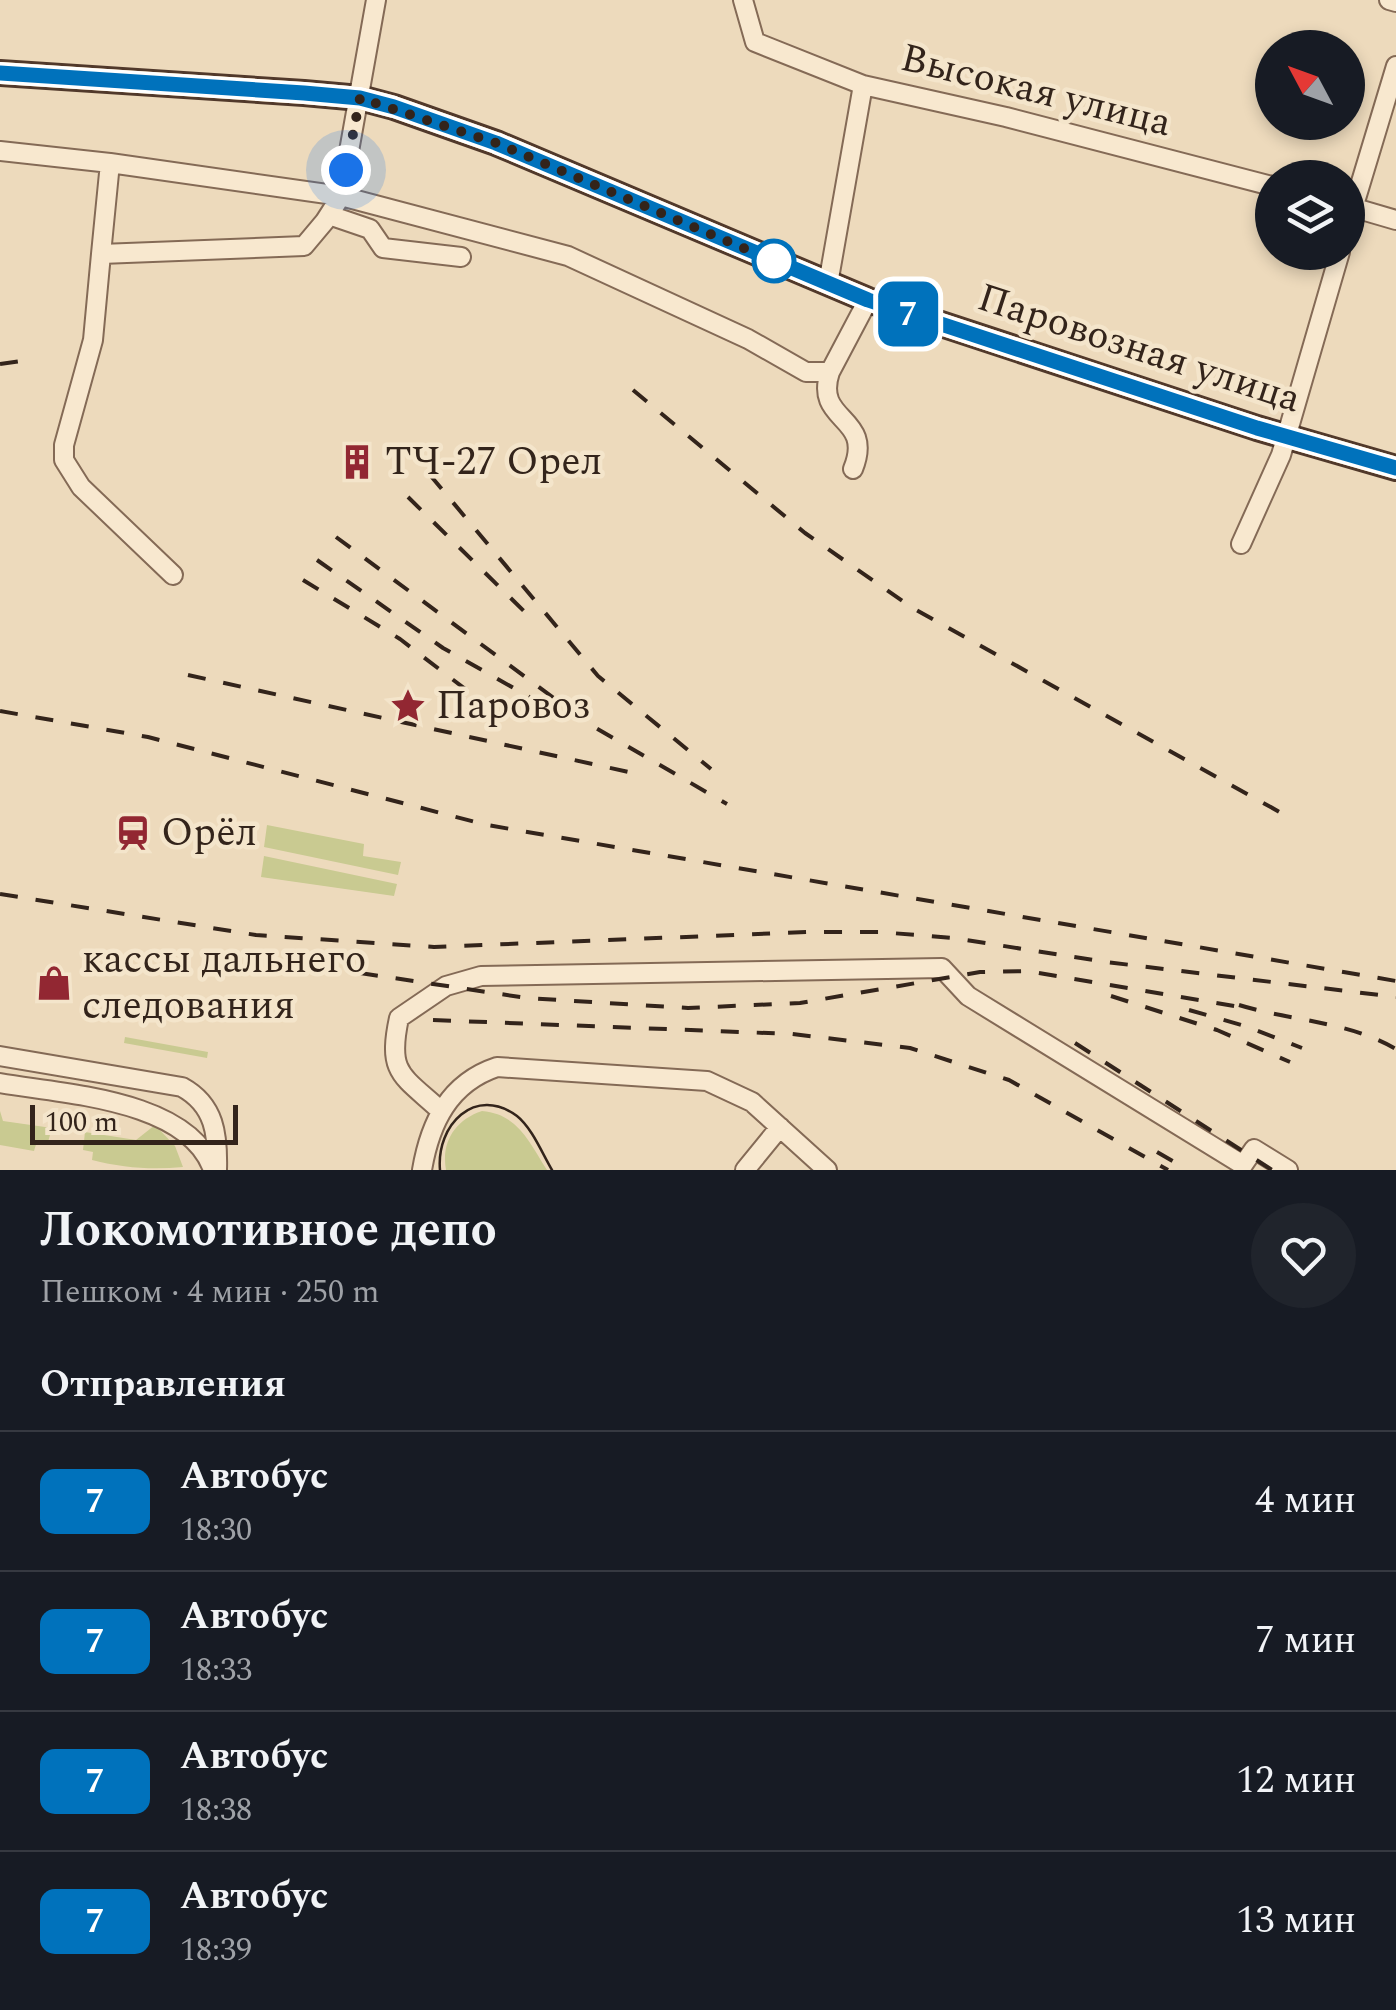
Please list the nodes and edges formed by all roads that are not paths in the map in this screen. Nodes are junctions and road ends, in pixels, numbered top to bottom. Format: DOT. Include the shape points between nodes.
graph roads {
  1 [pos="376,0"];
  2 [pos="743,0"];
  3 [pos="1388,0"];
  4 [pos="1396,2"];
  5 [pos="1396,66"];
  6 [pos="0,73"];
  7 [pos="863,84"];
  8 [pos="360,98"];
  9 [pos="0,151"];
  10 [pos="110,163"];
  11 [pos="1365,163"];
  12 [pos="1255,182"];
  13 [pos="341,196"];
  14 [pos="330,215"];
  15 [pos="1365,215"];
  16 [pos="1396,220"];
  17 [pos="101,254"];
  18 [pos="461,257"];
  19 [pos="1335,270"];
  20 [pos="828,284"];
  21 [pos="868,300"];
  22 [pos="830,372"];
  23 [pos="1287,437"];
  24 [pos="1396,468"];
  25 [pos="853,470"];
  26 [pos="1241,544"];
  27 [pos="173,575"];
  28 [pos="0,1056"];
  29 [pos="0,1082"];
  30 [pos="441,1110"];
  31 [pos="780,1127"];
  32 [pos="215,1170"];
  33 [pos="422,1170"];
  34 [pos="745,1170"];
  35 [pos="827,1170"];
  36 [pos="1288,1170"];
  1 -- 8 [label="street"];
  2 -- 7 [label="street" via="755,42"];
  3 -- 4 [label="street"];
  5 -- 11 [label="street"];
  6 -- 8 [label="main road, Паровозная улица"];
  7 -- 12 [label="street, Высокая улица"];
  7 -- 20 [label="street, Высокая улица"];
  8 -- 13 [label="street"];
  8 -- 20 [label="main road, Паровозная улица" via="496,143"];
  9 -- 10 [label="street"];
  10 -- 13 [label="street"];
  10 -- 17 [label="street"];
  13 -- 14 [label="street"];
  13 -- 22 [label="street" via="568,256 748,338 806,372"];
  14 -- 17 [label="street" via="304,246"];
  14 -- 18 [label="street" via="370,229 382,248"];
  15 -- 16 [label="street"];
  17 -- 27 [label="street" via="94,340 64,460 81,487"];
  19 -- 23 [label="street"];
  20 -- 21 [label="main road, Паровозная улица"];
  21 -- 22 [label="street"];
  21 -- 23 [label="main road, Паровозная улица"];
  22 -- 25 [label="street" via="824,389 829,404 859,441"];
  23 -- 24 [label="main road, Паровозная улица"];
  23 -- 26 [label="street"];
  28 -- 32 [label="street" via="182,1087 209,1113 218,1140"];
  29 -- 32 [label="street" via="165,1119 184,1131"];
  30 -- 31 [label="street" via="468,1081 497,1068 708,1081 739,1094"];
  30 -- 33 [label="street"];
  30 -- 36 [label="street" via="404,1079 394,1060 399,1018 446,986 480,976 942,968 968,996 1243,1164 1254,1148"];
  31 -- 34 [label="street"];
  31 -- 35 [label="street"];
}
